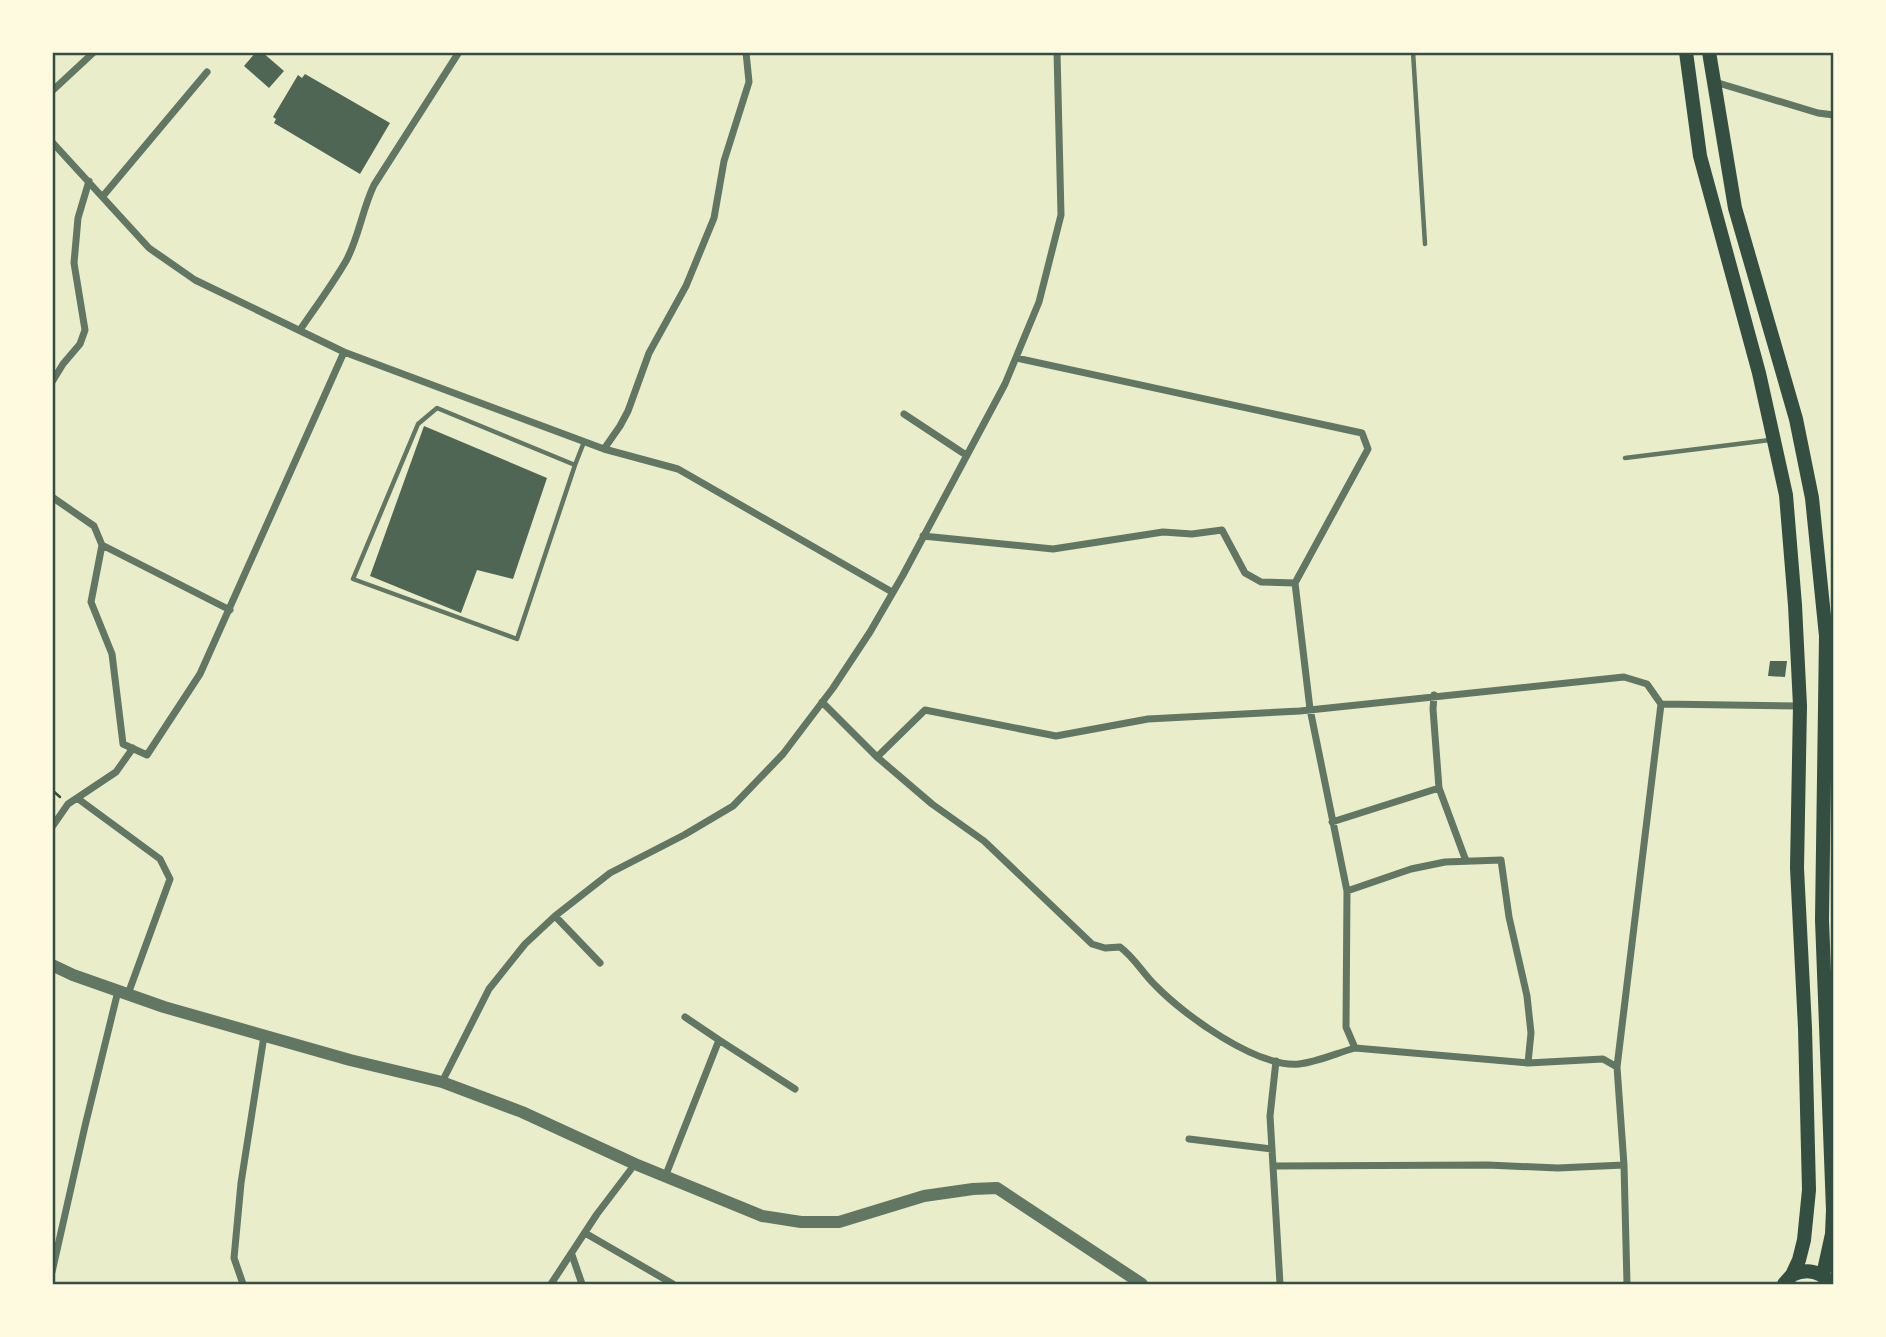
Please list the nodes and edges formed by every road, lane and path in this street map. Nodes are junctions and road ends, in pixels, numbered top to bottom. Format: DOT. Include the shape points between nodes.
graph roads {
  1 [pos="94,52"];
  2 [pos="459,52"];
  3 [pos="746,52"];
  4 [pos="1057,52"];
  5 [pos="1413,52"];
  6 [pos="1686,52"];
  7 [pos="1709,52"];
  8 [pos="208,72"];
  9 [pos="1714,82"];
  10 [pos="52,91"];
  11 [pos="1833,115"];
  12 [pos="52,142"];
  13 [pos="89,181"];
  14 [pos="103,196"];
  15 [pos="1425,244"];
  16 [pos="300,330"];
  17 [pos="344,352"];
  18 [pos="1016,358"];
  19 [pos="52,382"];
  20 [pos="904,414"];
  21 [pos="1774,439"];
  22 [pos="584,442"];
  23 [pos="604,449"];
  24 [pos="966,455"];
  25 [pos="1625,458"];
  26 [pos="575,464"];
  27 [pos="52,497"];
  28 [pos="923,536"];
  29 [pos="102,545"];
  30 [pos="1295,583"];
  31 [pos="892,592"];
  32 [pos="230,610"];
  33 [pos="1829,669"];
  34 [pos="1434,695"];
  35 [pos="822,702"];
  36 [pos="1661,704"];
  37 [pos="1800,706"];
  38 [pos="1310,709"];
  39 [pos="133,748"];
  40 [pos="877,757"];
  41 [pos="1439,788"];
  42 [pos="77,798"];
  43 [pos="1332,822"];
  44 [pos="52,827"];
  45 [pos="1466,862"];
  46 [pos="1347,891"];
  47 [pos="555,916"];
  48 [pos="600,962"];
  49 [pos="52,965"];
  50 [pos="123,993"];
  51 [pos="685,1017"];
  52 [pos="264,1036"];
  53 [pos="719,1040"];
  54 [pos="1355,1048"];
  55 [pos="1276,1061"];
  56 [pos="1528,1063"];
  57 [pos="1617,1068"];
  58 [pos="442,1082"];
  59 [pos="795,1089"];
  60 [pos="1189,1139"];
  61 [pos="1272,1149"];
  62 [pos="635,1164"];
  63 [pos="1624,1165"];
  64 [pos="1273,1166"];
  65 [pos="1833,1171"];
  66 [pos="665,1177"];
  67 [pos="585,1233"];
  68 [pos="572,1255"];
  69 [pos="52,1272"];
  70 [pos="1788,1280"];
  71 [pos="1827,1280"];
  72 [pos="243,1284"];
  73 [pos="551,1284"];
  74 [pos="582,1284"];
  75 [pos="673,1284"];
  76 [pos="1142,1284"];
  77 [pos="1280,1284"];
  78 [pos="1628,1284"];
  1 -- 10 [label="street"];
  2 -- 16 [label="street" via="374,185 346,261"];
  3 -- 23 [label="street" via="749,82 724,161 714,218 686,286 649,353 621,426"];
  4 -- 18 [label="street" via="1061,215 1039,302"];
  5 -- 15 [label="lane"];
  6 -- 21 [label="main road" via="1700,156"];
  7 -- 9 [label="main road"];
  8 -- 14 [label="street"];
  9 -- 11 [label="street"];
  9 -- 33 [label="main road" via="1735,208 1796,419 1812,498"];
  12 -- 13 [label="street"];
  13 -- 14 [label="street"];
  13 -- 19 [label="street" via="78,218 74,263 85,330"];
  14 -- 16 [label="street" via="149,247 195,280"];
  16 -- 17 [label="street"];
  17 -- 22 [label="street"];
  17 -- 32 [label="street"];
  18 -- 24 [label="street"];
  18 -- 30 [label="street" via="1363,433 1368,449"];
  20 -- 24 [label="street"];
  21 -- 25 [label="lane"];
  21 -- 37 [label="main road" via="1786,495"];
  22 -- 23 [label="street"];
  22 -- 26 [label="lane"];
  23 -- 31 [label="street" via="678,469"];
  24 -- 28 [label="street"];
  26 -- 26 [label="lane" via="437,408 418,424 353,579 517,639"];
  27 -- 29 [label="street" via="94,526"];
  28 -- 30 [label="street" via="1053,549 1164,532 1222,530 1245,573 1261,582"];
  28 -- 31 [label="street"];
  29 -- 32 [label="street"];
  29 -- 39 [label="street" via="91,602 112,654 123,744"];
  30 -- 38 [label="street"];
  31 -- 35 [label="street"];
  32 -- 39 [label="street" via="200,674 147,755"];
  33 -- 65 [label="main road" via="1822,920"];
  34 -- 36 [label="street" via="1624,677 1647,684"];
  34 -- 38 [label="street"];
  34 -- 41 [label="street"];
  35 -- 40 [label="street"];
  35 -- 47 [label="street" via="783,754 733,806 610,873"];
  36 -- 37 [label="street"];
  36 -- 57 [label="street"];
  37 -- 70 [label="main road" via="1797,868 1809,1190 1804,1240"];
  38 -- 40 [label="street" via="1148,719 1056,736 925,710"];
  38 -- 43 [label="street"];
  39 -- 42 [label="street" via="116,772"];
  40 -- 55 [label="street" via="984,841 1092,944 1120,947 1182,1010 1255,1055"];
  41 -- 43 [label="street"];
  41 -- 45 [label="street"];
  42 -- 44 [label="street"];
  42 -- 50 [label="street" via="160,859 170,879"];
  43 -- 46 [label="street"];
  45 -- 46 [label="street" via="1411,869"];
  45 -- 56 [label="street" via="1501,860 1527,996"];
  46 -- 54 [label="street" via="1346,1027"];
  47 -- 48 [label="street"];
  47 -- 58 [label="street" via="489,989"];
  49 -- 50 [label="street"];
  50 -- 52 [label="street"];
  50 -- 69 [label="street" via="85,1126"];
  51 -- 53 [label="street"];
  52 -- 58 [label="street"];
  52 -- 72 [label="street" via="236,1233 234,1258"];
  53 -- 59 [label="street"];
  53 -- 66 [label="street"];
  54 -- 55 [label="street" via="1298,1064"];
  54 -- 56 [label="street"];
  55 -- 61 [label="street"];
  56 -- 57 [label="street" via="1603,1059"];
  57 -- 63 [label="street"];
  58 -- 62 [label="street" via="522,1112"];
  60 -- 61 [label="street"];
  61 -- 64 [label="street"];
  62 -- 66 [label="street"];
  62 -- 67 [label="street"];
  63 -- 64 [label="street"];
  63 -- 78 [label="street"];
  64 -- 77 [label="street"];
  65 -- 71 [label="main road"];
  66 -- 76 [label="street" via="762,1216 801,1222 839,1222 925,1196 997,1188"];
  67 -- 68 [label="street"];
  67 -- 75 [label="street"];
  68 -- 73 [label="street"];
  68 -- 74 [label="street"];
  70 -- 71 [label="main road" via="1807,1270"];
}
